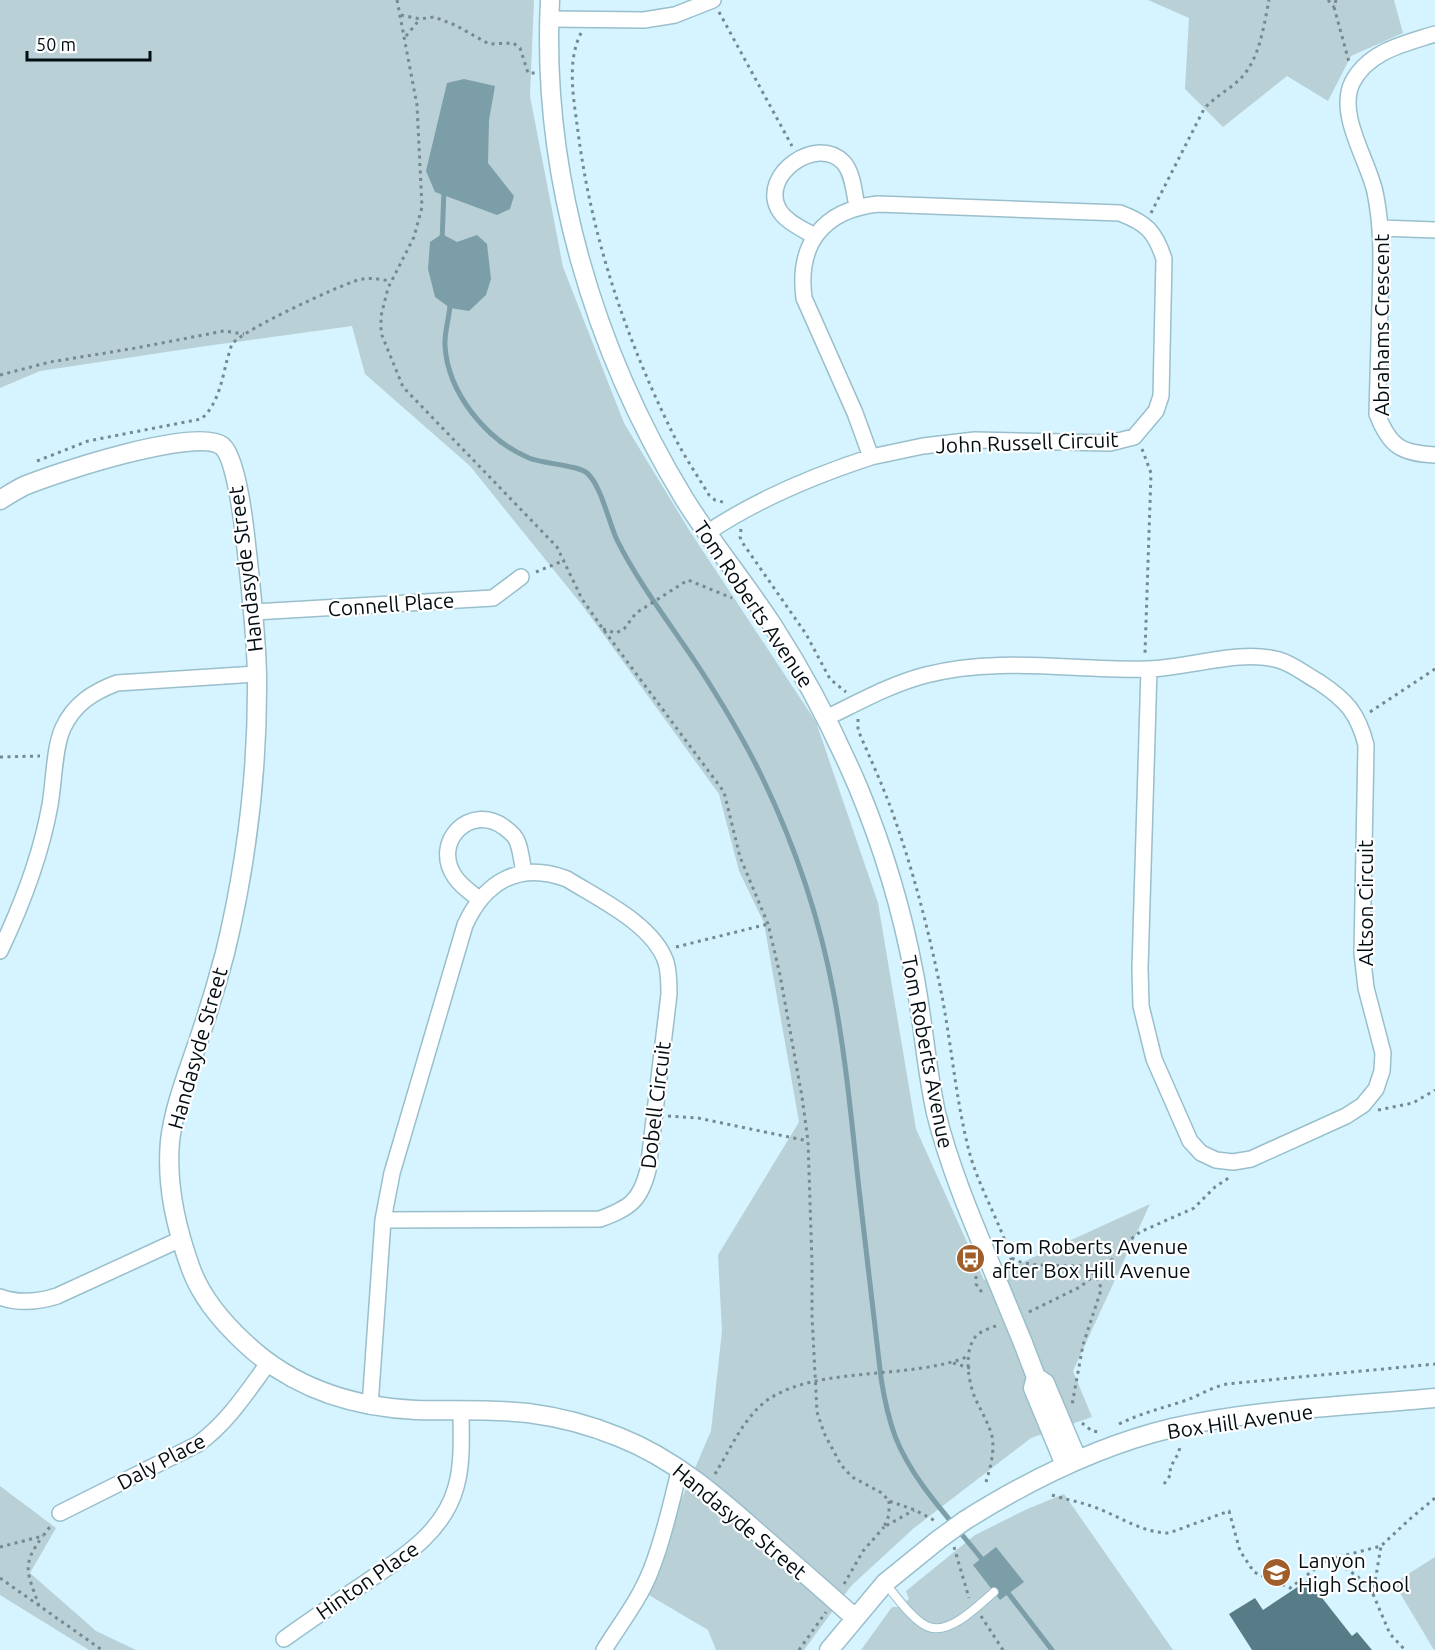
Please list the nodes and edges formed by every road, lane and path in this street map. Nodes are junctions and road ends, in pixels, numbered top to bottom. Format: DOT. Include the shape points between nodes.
graph roads {
  1 [pos="397,0"];
  2 [pos="550,0"];
  3 [pos="713,0"];
  4 [pos="1269,0"];
  5 [pos="1328,0"];
  6 [pos="1336,0"];
  7 [pos="1334,7"];
  8 [pos="401,15"];
  9 [pos="549,19"];
  10 [pos="420,20"];
  11 [pos="1435,34"];
  12 [pos="405,38"];
  13 [pos="528,73"];
  14 [pos="1358,73"];
  15 [pos="800,159"];
  16 [pos="856,206"];
  17 [pos="1143,224"];
  18 [pos="1381,228"];
  19 [pos="1435,230"];
  20 [pos="814,236"];
  21 [pos="390,281"];
  22 [pos="244,334"];
  23 [pos="0,375"];
  24 [pos="1134,437"];
  25 [pos="1435,455"];
  26 [pos="871,457"];
  27 [pos="29,465"];
  28 [pos="0,500"];
  29 [pos="707,533"];
  30 [pos="565,560"];
  31 [pos="521,577"];
  32 [pos="739,603"];
  33 [pos="254,612"];
  34 [pos="603,629"];
  35 [pos="616,633"];
  36 [pos="614,644"];
  37 [pos="1149,669"];
  38 [pos="1435,669"];
  39 [pos="257,674"];
  40 [pos="826,718"];
  41 [pos="1358,720"];
  42 [pos="0,758"];
  43 [pos="57,758"];
  44 [pos="524,873"];
  45 [pos="479,899"];
  46 [pos="768,924"];
  47 [pos="0,951"];
  48 [pos="661,953"];
  49 [pos="1435,1090"];
  50 [pos="1372,1111"];
  51 [pos="655,1114"];
  52 [pos="808,1141"];
  53 [pos="1238,1173"];
  54 [pos="383,1220"];
  55 [pos="181,1239"];
  56 [pos="1012,1258"];
  57 [pos="1095,1276"];
  58 [pos="0,1297"];
  59 [pos="1019,1316"];
  60 [pos="999,1325"];
  61 [pos="969,1356"];
  62 [pos="269,1362"];
  63 [pos="952,1363"];
  64 [pos="1435,1364"];
  65 [pos="969,1368"];
  66 [pos="814,1381"];
  67 [pos="1067,1395"];
  68 [pos="1435,1398"];
  69 [pos="1072,1405"];
  70 [pos="370,1406"];
  71 [pos="461,1410"];
  72 [pos="1076,1412"];
  73 [pos="1079,1420"];
  74 [pos="1112,1428"];
  75 [pos="1103,1433"];
  76 [pos="1071,1462"];
  77 [pos="680,1468"];
  78 [pos="711,1481"];
  79 [pos="986,1482"];
  80 [pos="1052,1495"];
  81 [pos="1435,1498"];
  82 [pos="889,1502"];
  83 [pos="915,1510"];
  84 [pos="60,1513"];
  85 [pos="43,1536"];
  86 [pos="942,1536"];
  87 [pos="0,1546"];
  88 [pos="1381,1546"];
  89 [pos="1336,1556"];
  90 [pos="0,1578"];
  91 [pos="885,1583"];
  92 [pos="994,1592"];
  93 [pos="1373,1594"];
  94 [pos="40,1607"];
  95 [pos="975,1608"];
  96 [pos="855,1618"];
  97 [pos="284,1639"];
  98 [pos="102,1650"];
  99 [pos="604,1650"];
  100 [pos="829,1650"];
  101 [pos="1003,1650"];
  102 [pos="1405,1650"];
  1 -- 8 [label="path"];
  2 -- 9 [label="street, Tom Roberts Avenue"];
  3 -- 9 [label="street" via="675,15 644,20"];
  3 -- 15 [label="path"];
  4 -- 17 [label="path" via="1252,62 1204,109"];
  5 -- 7 [label="path"];
  6 -- 7 [label="path"];
  7 -- 14 [label="path" via="1351,69"];
  8 -- 10 [label="path"];
  8 -- 12 [label="path"];
  9 -- 29 [label="street, Tom Roberts Avenue" via="555,136 577,250 592,302 646,432"];
  10 -- 12 [label="path"];
  10 -- 13 [label="path" via="434,17 489,44 513,44 520,48"];
  11 -- 14 [label="street, Abrahams Crescent" via="1387,50 1372,58"];
  12 -- 21 [label="path" via="417,105 422,207 414,237"];
  14 -- 18 [label="street, Abrahams Crescent" via="1347,100 1349,115 1374,190"];
  15 -- 16 [label="street" via="809,154 828,154 843,162 849,171"];
  15 -- 20 [label="street" via="783,173 775,197 785,217"];
  16 -- 17 [label="street" via="1120,213"];
  16 -- 20 [label="street" via="828,222"];
  17 -- 24 [label="street, John Russell Circuit" via="1158,240 1164,259 1161,396 1156,411"];
  18 -- 19 [label="street"];
  18 -- 25 [label="street, Abrahams Crescent" via="1377,414 1384,432 1397,446 1414,454"];
  20 -- 26 [label="street" via="801,278 804,298"];
  21 -- 22 [label="path" via="357,281"];
  21 -- 30 [label="path" via="381,333 403,387 557,547"];
  22 -- 23 [label="path" via="224,331 50,362"];
  22 -- 27 [label="path" via="232,344 216,399 201,418 88,441"];
  24 -- 26 [label="street, John Russell Circuit" via="1110,444 975,440"];
  24 -- 37 [label="path" via="1151,473 1145,661"];
  26 -- 29 [label="street, John Russell Circuit" via="828,471 754,504"];
  28 -- 33 [label="street, Handasyde Street" via="21,487 113,456 196,441 218,442 232,462"];
  29 -- 40 [label="street, Tom Roberts Avenue" via="772,624"];
  30 -- 31 [label="path"];
  30 -- 34 [label="path" via="582,599"];
  31 -- 33 [label="street, Connell Place" via="494,598"];
  32 -- 35 [label="path" via="688,580 636,613"];
  33 -- 39 [label="street, Handasyde Street"];
  34 -- 35 [label="path"];
  34 -- 36 [label="path"];
  35 -- 36 [label="path"];
  36 -- 46 [label="path" via="724,792 740,857"];
  37 -- 40 [label="street, Altson Circuit" via="969,667 907,681"];
  37 -- 41 [label="street, Altson Circuit" via="1254,656 1278,660 1334,692 1350,706"];
  37 -- 41 [label="street, Altson Circuit" via="1141,1006 1154,1059 1190,1141 1201,1153 1216,1160 1251,1159 1346,1116 1376,1089 1382,1071 1383,1053 1366,988 1362,952 1366,745"];
  38 -- 41 [label="path"];
  39 -- 43 [label="street" via="117,683 98,690 73,711 62,729"];
  39 -- 55 [label="street, Handasyde Street" via="256,754 242,875 224,956 179,1097 171,1139 169,1180"];
  40 -- 76 [label="street, Tom Roberts Avenue, bridge" via="859,788 888,870 914,975 936,1109 950,1163 1036,1377 1045,1383"];
  42 -- 43 [label="path"];
  43 -- 47 [label="street" via="35,864"];
  44 -- 45 [label="street, Dobell Circuit" via="504,879"];
  44 -- 45 [label="street" via="517,839 510,831 485,819 465,824 448,844 449,865 460,884"];
  44 -- 48 [label="street, Dobell Circuit" via="567,879 637,924 654,939"];
  45 -- 54 [label="street, Dobell Circuit" via="465,925 392,1173"];
  46 -- 48 [label="path"];
  46 -- 52 [label="path"];
  48 -- 51 [label="street, Dobell Circuit" via="668,970 669,994"];
  49 -- 50 [label="path" via="1413,1102"];
  51 -- 52 [label="path" via="698,1118"];
  51 -- 54 [label="street, Dobell Circuit" via="644,1185 623,1211 600,1220"];
  52 -- 66 [label="path"];
  53 -- 57 [label="path" via="1215,1187 1194,1208 1140,1232"];
  54 -- 70 [label="street, Dobell Circuit"];
  55 -- 58 [label="street" via="51,1298 22,1302"];
  55 -- 62 [label="street, Handasyde Street" via="194,1276 225,1325"];
  56 -- 57 [label="path" via="1033,1264 1083,1266"];
  57 -- 59 [label="path"];
  57 -- 69 [label="path" via="1101,1290 1083,1345"];
  60 -- 61 [label="path" via="979,1333"];
  61 -- 63 [label="path"];
  61 -- 65 [label="path"];
  62 -- 70 [label="street, Handasyde Street" via="316,1390"];
  62 -- 84 [label="street, Daly Place" via="232,1413 198,1444"];
  63 -- 65 [label="path"];
  63 -- 66 [label="path"];
  64 -- 74 [label="path" via="1219,1385"];
  65 -- 79 [label="path" via="975,1397 992,1439"];
  66 -- 78 [label="path" via="780,1394 757,1409"];
  66 -- 82 [label="path" via="820,1422 842,1465 852,1477 882,1493"];
  67 -- 69 [label="path"];
  68 -- 76 [label="street, Box Hill Avenue" via="1198,1423 1132,1440"];
  69 -- 72 [label="path"];
  70 -- 71 [label="street, Handasyde Street"];
  71 -- 77 [label="street, Handasyde Street" via="528,1413 575,1422 619,1437"];
  71 -- 97 [label="street, Hinton Place" via="461,1464 456,1489 429,1535 408,1554"];
  73 -- 75 [label="path" via="1092,1431"];
  76 -- 86 [label="street, Box Hill Avenue, bridge" via="1003,1496"];
  77 -- 96 [label="street, Handasyde Street"];
  77 -- 99 [label="street" via="651,1571"];
  80 -- 89 [label="path" via="1159,1533 1229,1511 1240,1551 1254,1572 1290,1588"];
  81 -- 88 [label="path"];
  82 -- 83 [label="path"];
  82 -- 83 [label="path" via="884,1527"];
  83 -- 86 [label="path" via="932,1519"];
  84 -- 85 [label="path"];
  85 -- 87 [label="path"];
  85 -- 94 [label="path" via="27,1564"];
  86 -- 91 [label="street, Box Hill Avenue"];
  86 -- 95 [label="path" via="956,1550"];
  88 -- 89 [label="path"];
  88 -- 93 [label="path"];
  89 -- 93 [label="path"];
  90 -- 94 [label="path"];
  91 -- 95 [label="lane" via="929,1628 941,1629 957,1623"];
  91 -- 96 [label="street, Box Hill Avenue"];
  92 -- 95 [label="lane"];
  93 -- 102 [label="path" via="1390,1634"];
  94 -- 98 [label="path"];
  95 -- 101 [label="path"];
  96 -- 100 [label="street, Box Hill Avenue"];
}
